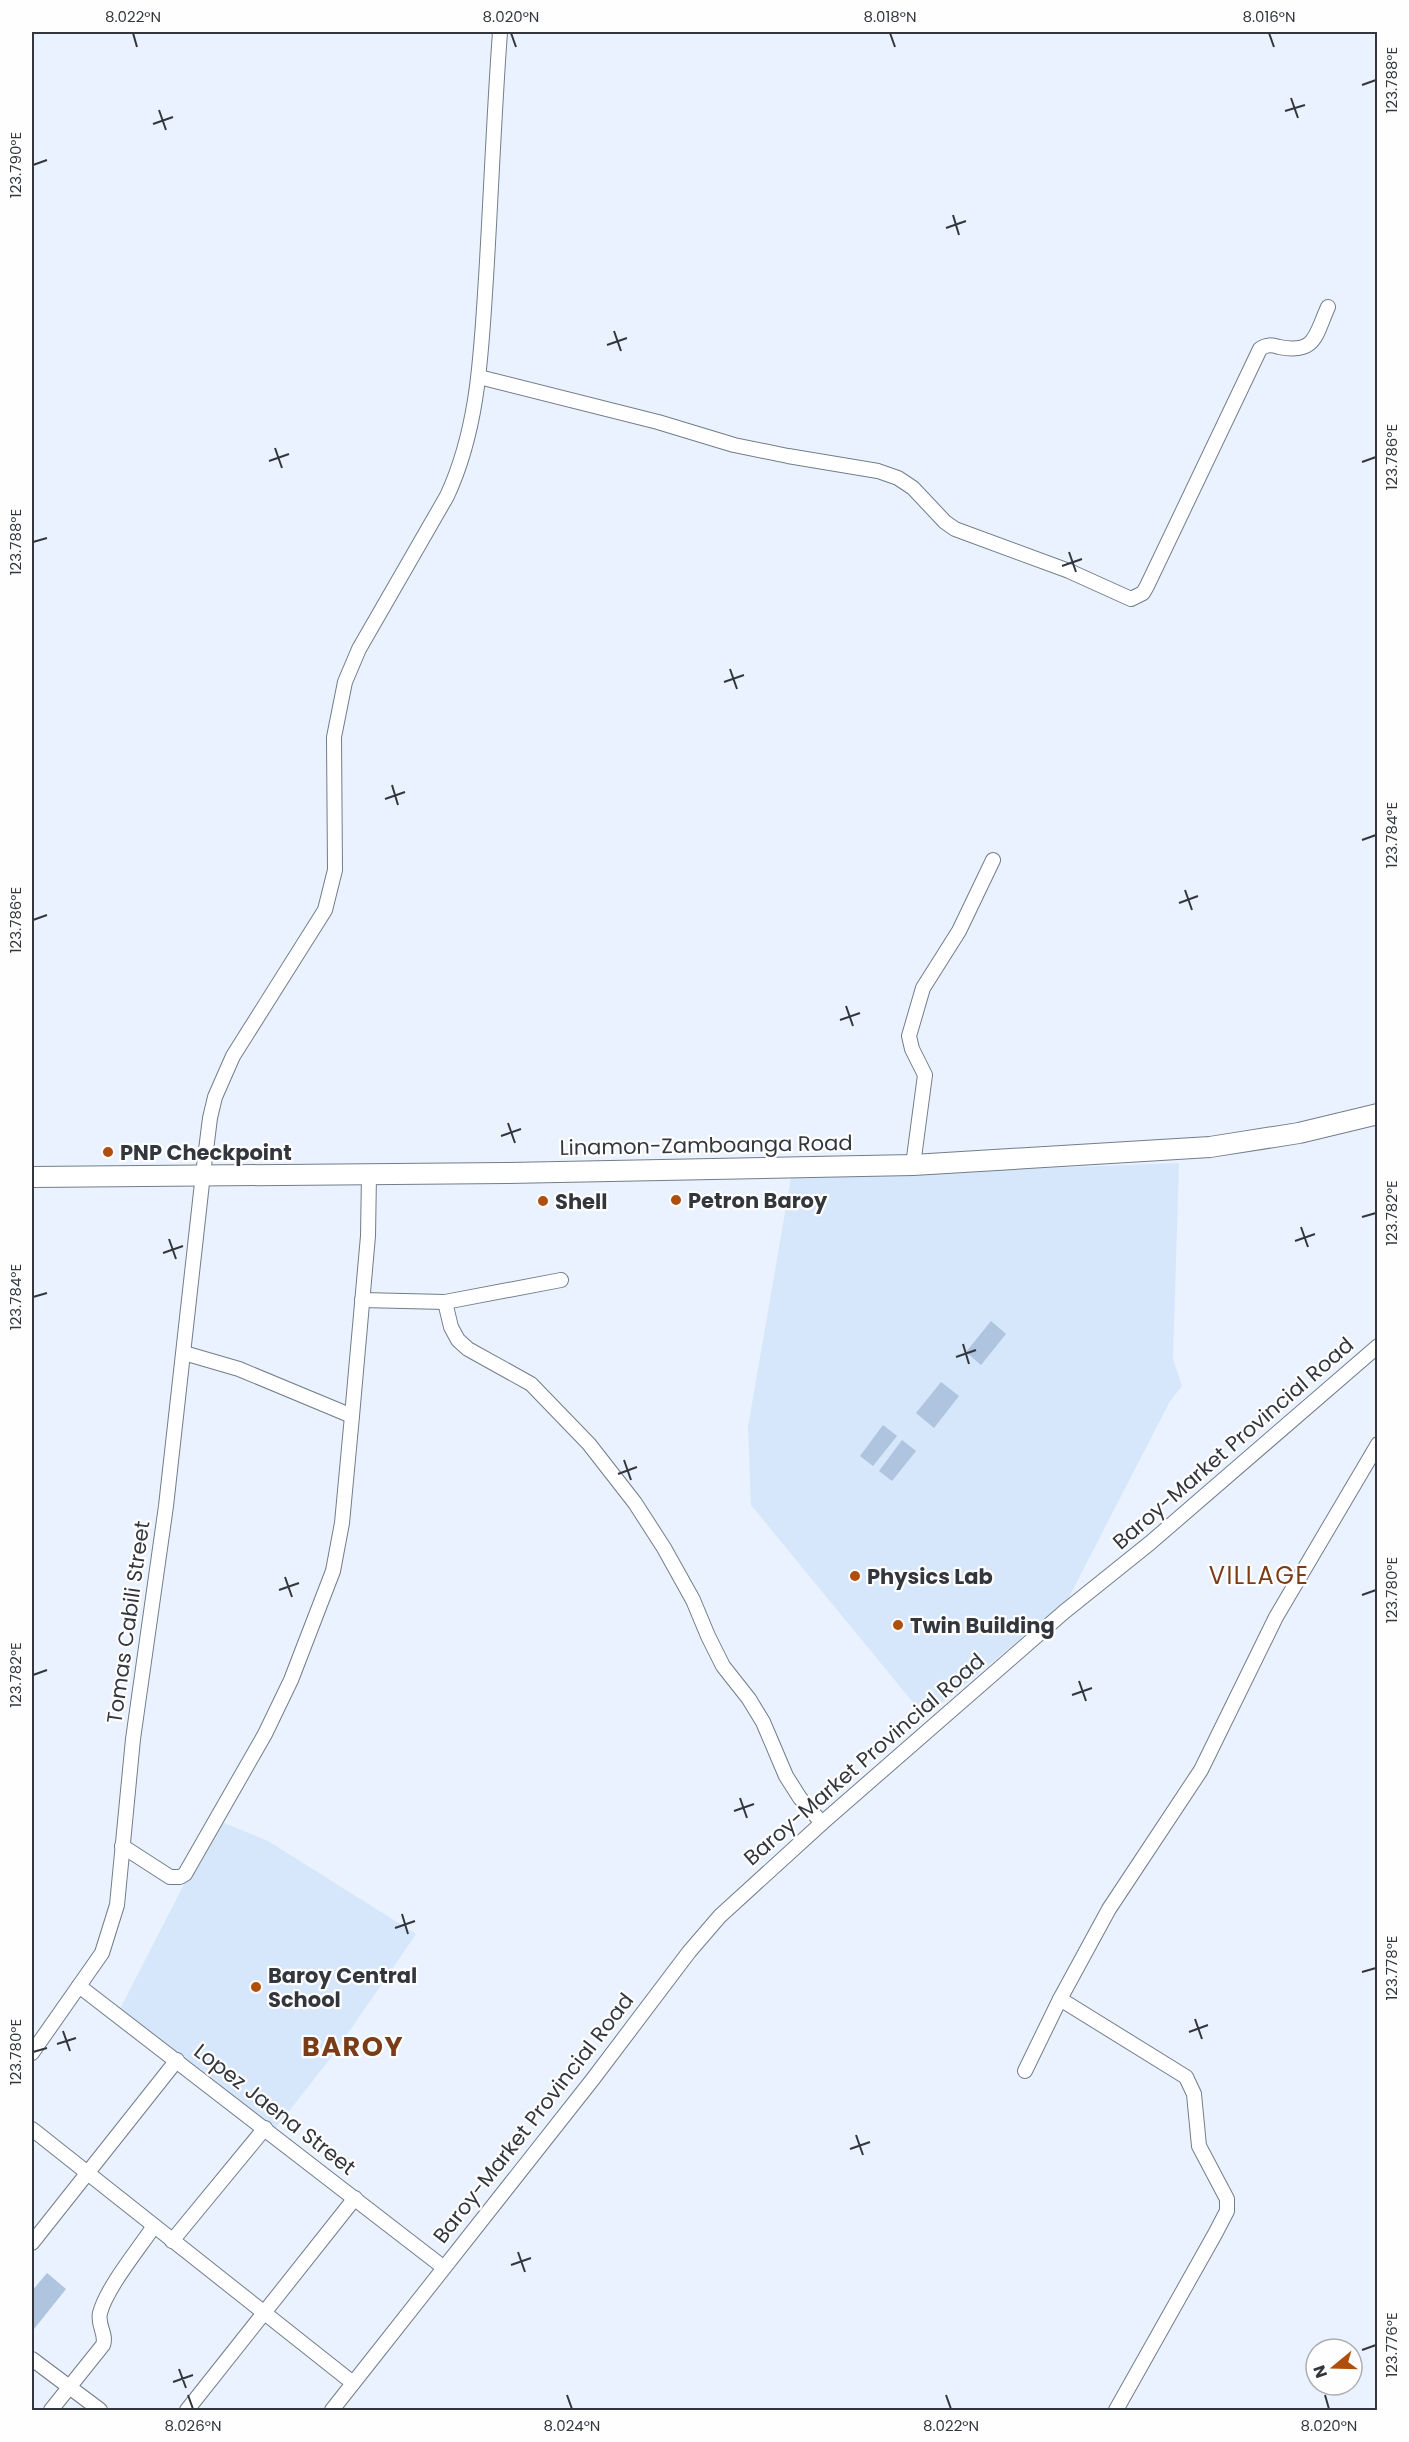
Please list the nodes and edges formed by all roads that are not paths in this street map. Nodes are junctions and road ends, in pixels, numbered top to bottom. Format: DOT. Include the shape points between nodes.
graph roads {
  1 [pos="500,32"];
  2 [pos="1328,307"];
  3 [pos="479,377"];
  4 [pos="993,860"];
  5 [pos="1377,1114"];
  6 [pos="913,1165"];
  7 [pos="203,1174"];
  8 [pos="369,1174"];
  9 [pos="32,1177"];
  10 [pos="561,1280"];
  11 [pos="362,1300"];
  12 [pos="445,1302"];
  13 [pos="1377,1346"];
  14 [pos="184,1353"];
  15 [pos="352,1416"];
  16 [pos="1377,1444"];
  17 [pos="822,1823"];
  18 [pos="122,1846"];
  19 [pos="79,1986"];
  20 [pos="1060,1999"];
  21 [pos="32,2053"];
  22 [pos="177,2060"];
  23 [pos="1025,2071"];
  24 [pos="265,2128"];
  25 [pos="32,2129"];
  26 [pos="88,2174"];
  27 [pos="355,2198"];
  28 [pos="154,2226"];
  29 [pos="172,2241"];
  30 [pos="32,2242"];
  31 [pos="443,2267"];
  32 [pos="262,2312"];
  33 [pos="32,2359"];
  34 [pos="353,2383"];
  35 [pos="70,2388"];
  36 [pos="51,2410"];
  37 [pos="100,2410"];
  38 [pos="187,2410"];
  39 [pos="332,2410"];
  40 [pos="1116,2410"];
  1 -- 3 [label="street, Tomas Cabili Street"];
  2 -- 3 [label="street" via="1306,347 1296,350 1268,345 1260,349 1147,586 1131,599 1069,571 955,529 913,488 878,471 734,445"];
  3 -- 7 [label="street, Tomas Cabili Street" via="468,441 457,475 359,649 345,682 334,737 335,870 325,910 226,1071 210,1118"];
  4 -- 6 [label="street" via="959,931 923,988 909,1035 925,1075"];
  5 -- 6 [label="highway, Linamon-Zamboanga Road" via="1299,1133 1210,1147"];
  6 -- 8 [label="highway, Linamon-Zamboanga Road"];
  7 -- 8 [label="highway, Linamon-Zamboanga Road"];
  7 -- 9 [label="highway, Linamon-Zamboanga Road"];
  7 -- 14 [label="street, Tomas Cabili Street"];
  8 -- 11 [label="street"];
  10 -- 12 [label="street"];
  11 -- 12 [label="street"];
  11 -- 15 [label="street"];
  12 -- 17 [label="street" via="458,1340 531,1384 589,1444 636,1503 693,1600 723,1666 763,1722 786,1776"];
  13 -- 17 [label="street, Baroy-Market Provincial Road"];
  14 -- 15 [label="street" via="239,1369"];
  14 -- 18 [label="street, Tomas Cabili Street"];
  15 -- 18 [label="street" via="342,1522 333,1570 291,1680 265,1734 185,1874 170,1877"];
  16 -- 20 [label="street" via="1276,1617 1201,1770 1109,1909"];
  17 -- 31 [label="street, Baroy-Market Provincial Road" via="720,1916"];
  18 -- 19 [label="street, Tomas Cabili Street" via="111,1928 102,1953"];
  19 -- 21 [label="street, Tomas Cabili Street"];
  19 -- 22 [label="street, Lopez Jaena Street"];
  20 -- 23 [label="street"];
  20 -- 40 [label="street" via="1186,2077 1194,2094 1199,2146 1227,2199 1227,2211 1215,2234"];
  22 -- 24 [label="street, Lopez Jaena Street"];
  22 -- 26 [label="street"];
  24 -- 27 [label="street, Lopez Jaena Street"];
  24 -- 29 [label="street"];
  25 -- 26 [label="street"];
  26 -- 28 [label="street"];
  26 -- 30 [label="street"];
  27 -- 31 [label="street, Lopez Jaena Street"];
  27 -- 32 [label="street"];
  28 -- 29 [label="street"];
  28 -- 35 [label="street" via="104,2301 99,2316 105,2340"];
  29 -- 32 [label="street"];
  31 -- 34 [label="street, Baroy-Market Provincial Road"];
  32 -- 34 [label="street"];
  32 -- 38 [label="street"];
  33 -- 35 [label="street"];
  34 -- 39 [label="street, Baroy-Market Provincial Road"];
  35 -- 36 [label="street"];
  35 -- 37 [label="street"];
}
